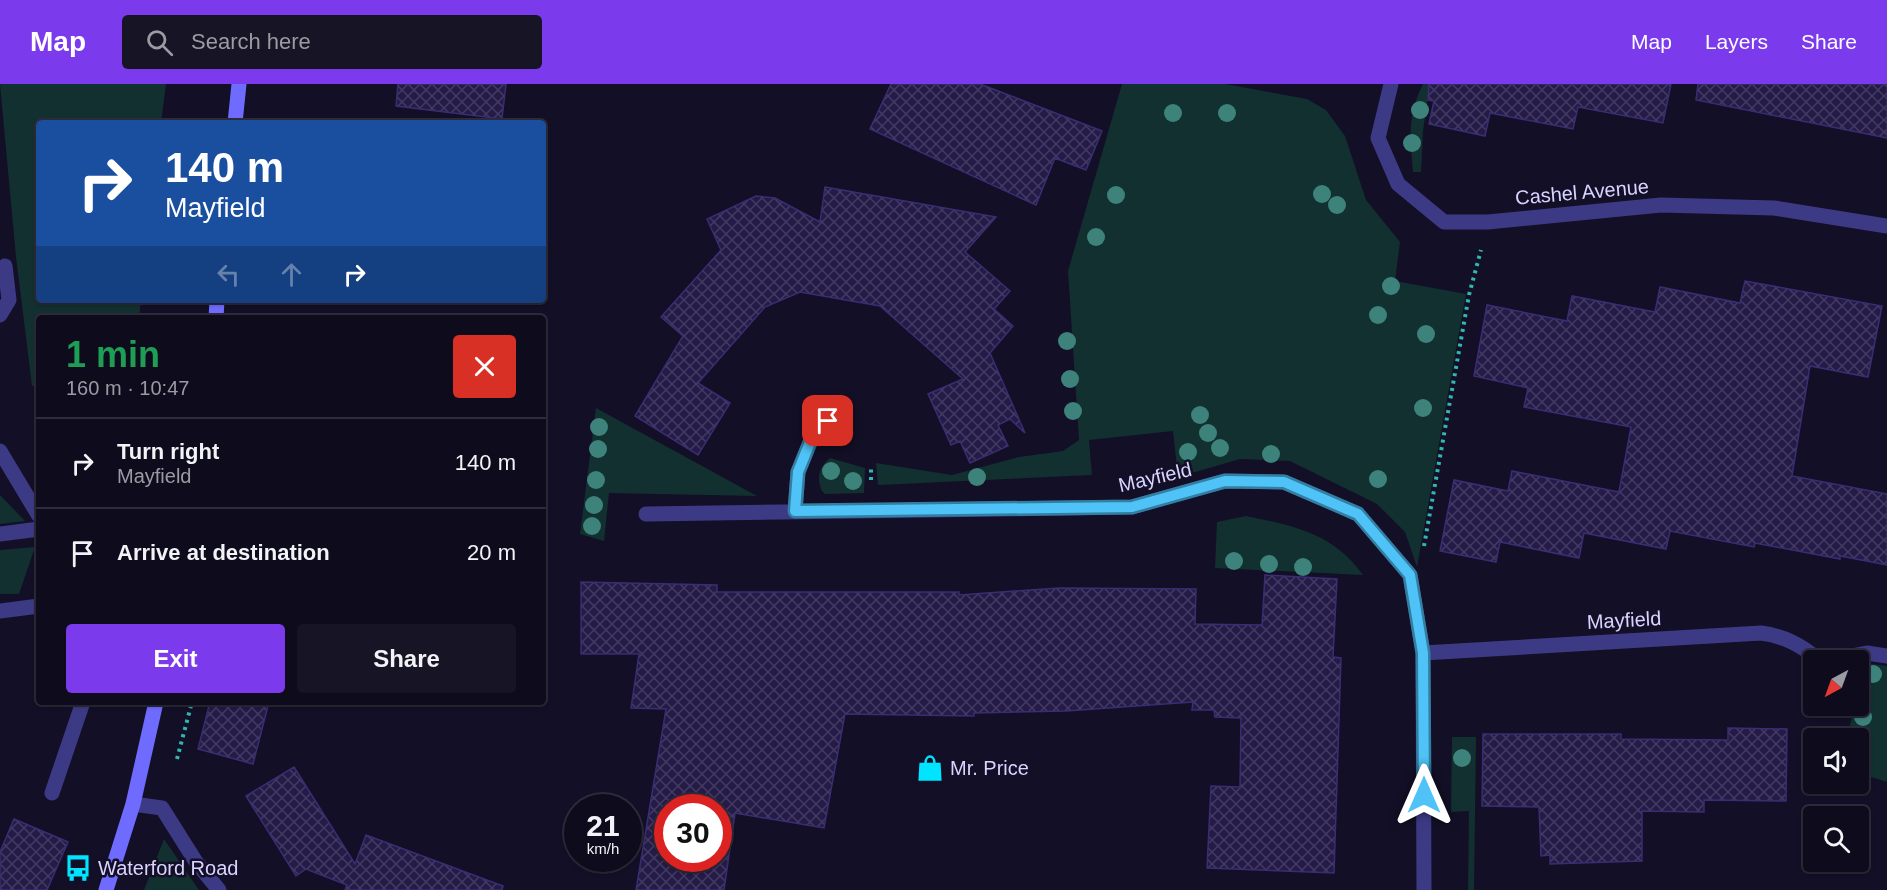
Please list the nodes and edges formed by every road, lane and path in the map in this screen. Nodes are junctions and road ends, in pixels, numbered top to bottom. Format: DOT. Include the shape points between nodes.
graph roads {
  1 [pos="239,84"];
  2 [pos="1389,84"];
  3 [pos="235,120"];
  4 [pos="1488,222"];
  5 [pos="1887,226"];
  6 [pos="5,266"];
  7 [pos="0,315"];
  8 [pos="828,421"];
  9 [pos="0,451"];
  10 [pos="36,511"];
  11 [pos="795,511"];
  12 [pos="646,514"];
  13 [pos="36,529"];
  14 [pos="0,534"];
  15 [pos="1423,552"];
  16 [pos="36,607"];
  17 [pos="0,611"];
  18 [pos="1807,650"];
  19 [pos="1423,653"];
  20 [pos="1869,653"];
  21 [pos="1887,656"];
  22 [pos="82,705"];
  23 [pos="155,705"];
  24 [pos="52,793"];
  25 [pos="133,804"];
  26 [pos="106,890"];
  27 [pos="219,890"];
  28 [pos="1424,890"];
  1 -- 3 [label="main road"];
  2 -- 4 [label="street, Cashel Avenue" via="1378,138 1398,184 1444,222"];
  4 -- 5 [label="street, Cashel Avenue" via="1661,205 1774,208"];
  4 -- 15 [label="path" via="1469,295"];
  6 -- 7 [label="street" via="9,300"];
  8 -- 11 [label="street" via="813,435 798,472"];
  9 -- 10 [label="street"];
  11 -- 12 [label="street, Mayfield"];
  11 -- 19 [label="street, Mayfield" via="1132,507 1225,481 1284,482 1358,514 1410,575"];
  13 -- 14 [label="street"];
  16 -- 17 [label="street"];
  18 -- 19 [label="street, Mayfield" via="1761,633"];
  19 -- 28 [label="street, Mayfield"];
  20 -- 21 [label="street"];
  22 -- 24 [label="street"];
  23 -- 25 [label="main road"];
  25 -- 26 [label="main road"];
  25 -- 27 [label="street" via="162,808"];
}
